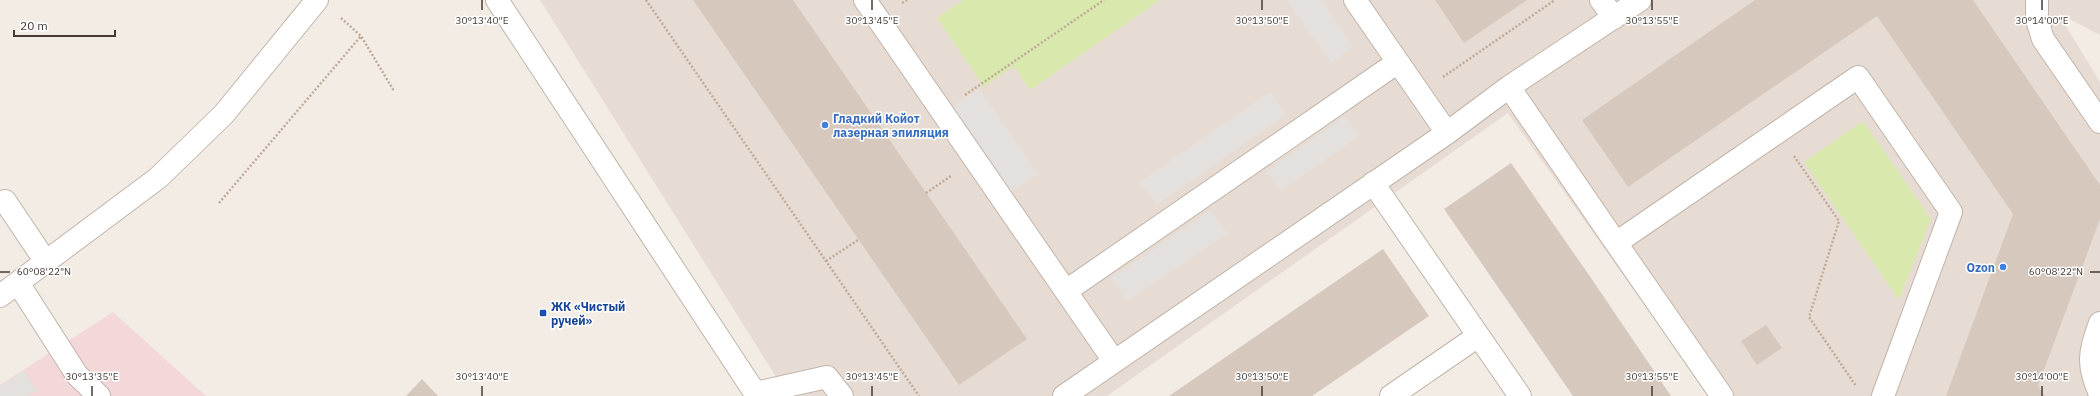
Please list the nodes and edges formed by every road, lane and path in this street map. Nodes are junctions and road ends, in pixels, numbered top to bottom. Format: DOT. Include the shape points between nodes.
graph roads {
  1 [pos="317,0"];
  2 [pos="497,0"];
  3 [pos="646,0"];
  4 [pos="865,0"];
  5 [pos="1104,0"];
  6 [pos="1355,0"];
  7 [pos="1555,0"];
  8 [pos="1601,0"];
  9 [pos="1640,0"];
  10 [pos="2037,0"];
  11 [pos="338,15"];
  12 [pos="1614,18"];
  13 [pos="360,36"];
  14 [pos="1398,62"];
  15 [pos="1509,87"];
  16 [pos="394,91"];
  17 [pos="1419,94"];
  18 [pos="942,112"];
  19 [pos="2100,122"];
  20 [pos="1778,132"];
  21 [pos="1446,133"];
  22 [pos="1373,183"];
  23 [pos="5,201"];
  24 [pos="219,204"];
  25 [pos="858,240"];
  26 [pos="1616,243"];
  27 [pos="46,262"];
  28 [pos="826,262"];
  29 [pos="18,283"];
  30 [pos="1066,291"];
  31 [pos="0,296"];
  32 [pos="2100,323"];
  33 [pos="1478,336"];
  34 [pos="1114,361"];
  35 [pos="1859,389"];
  36 [pos="756,394"];
  37 [pos="2100,394"];
  38 [pos="99,396"];
  39 [pos="842,396"];
  40 [pos="919,396"];
  41 [pos="1064,396"];
  42 [pos="1391,396"];
  43 [pos="1520,396"];
  44 [pos="1722,396"];
  45 [pos="1883,396"];
  1 -- 27 [label="street" via="224,114 158,178"];
  2 -- 36 [label="street"];
  3 -- 28 [label="path"];
  4 -- 18 [label="street"];
  5 -- 18 [label="path"];
  6 -- 14 [label="street"];
  7 -- 17 [label="path"];
  8 -- 12 [label="street"];
  9 -- 12 [label="street"];
  10 -- 19 [label="street" via="2037,20 2043,39"];
  11 -- 13 [label="path"];
  12 -- 15 [label="street"];
  13 -- 16 [label="path"];
  13 -- 24 [label="path"];
  14 -- 17 [label="street"];
  14 -- 30 [label="street"];
  15 -- 21 [label="street"];
  15 -- 26 [label="street"];
  17 -- 21 [label="street"];
  18 -- 30 [label="street"];
  20 -- 26 [label="street"];
  20 -- 35 [label="path" via="1839,222 1809,317"];
  20 -- 45 [label="street" via="1858,77 1951,212"];
  21 -- 22 [label="street"];
  22 -- 33 [label="street"];
  22 -- 34 [label="street"];
  23 -- 27 [label="street"];
  25 -- 28 [label="path"];
  26 -- 44 [label="street"];
  27 -- 29 [label="street"];
  28 -- 40 [label="path"];
  29 -- 31 [label="street"];
  29 -- 38 [label="street" via="77,375"];
  30 -- 34 [label="street"];
  32 -- 37 [label="street" via="2090,349 2092,377"];
  33 -- 42 [label="street"];
  33 -- 43 [label="street"];
  34 -- 41 [label="street"];
  36 -- 39 [label="street" via="826,377"];
}
